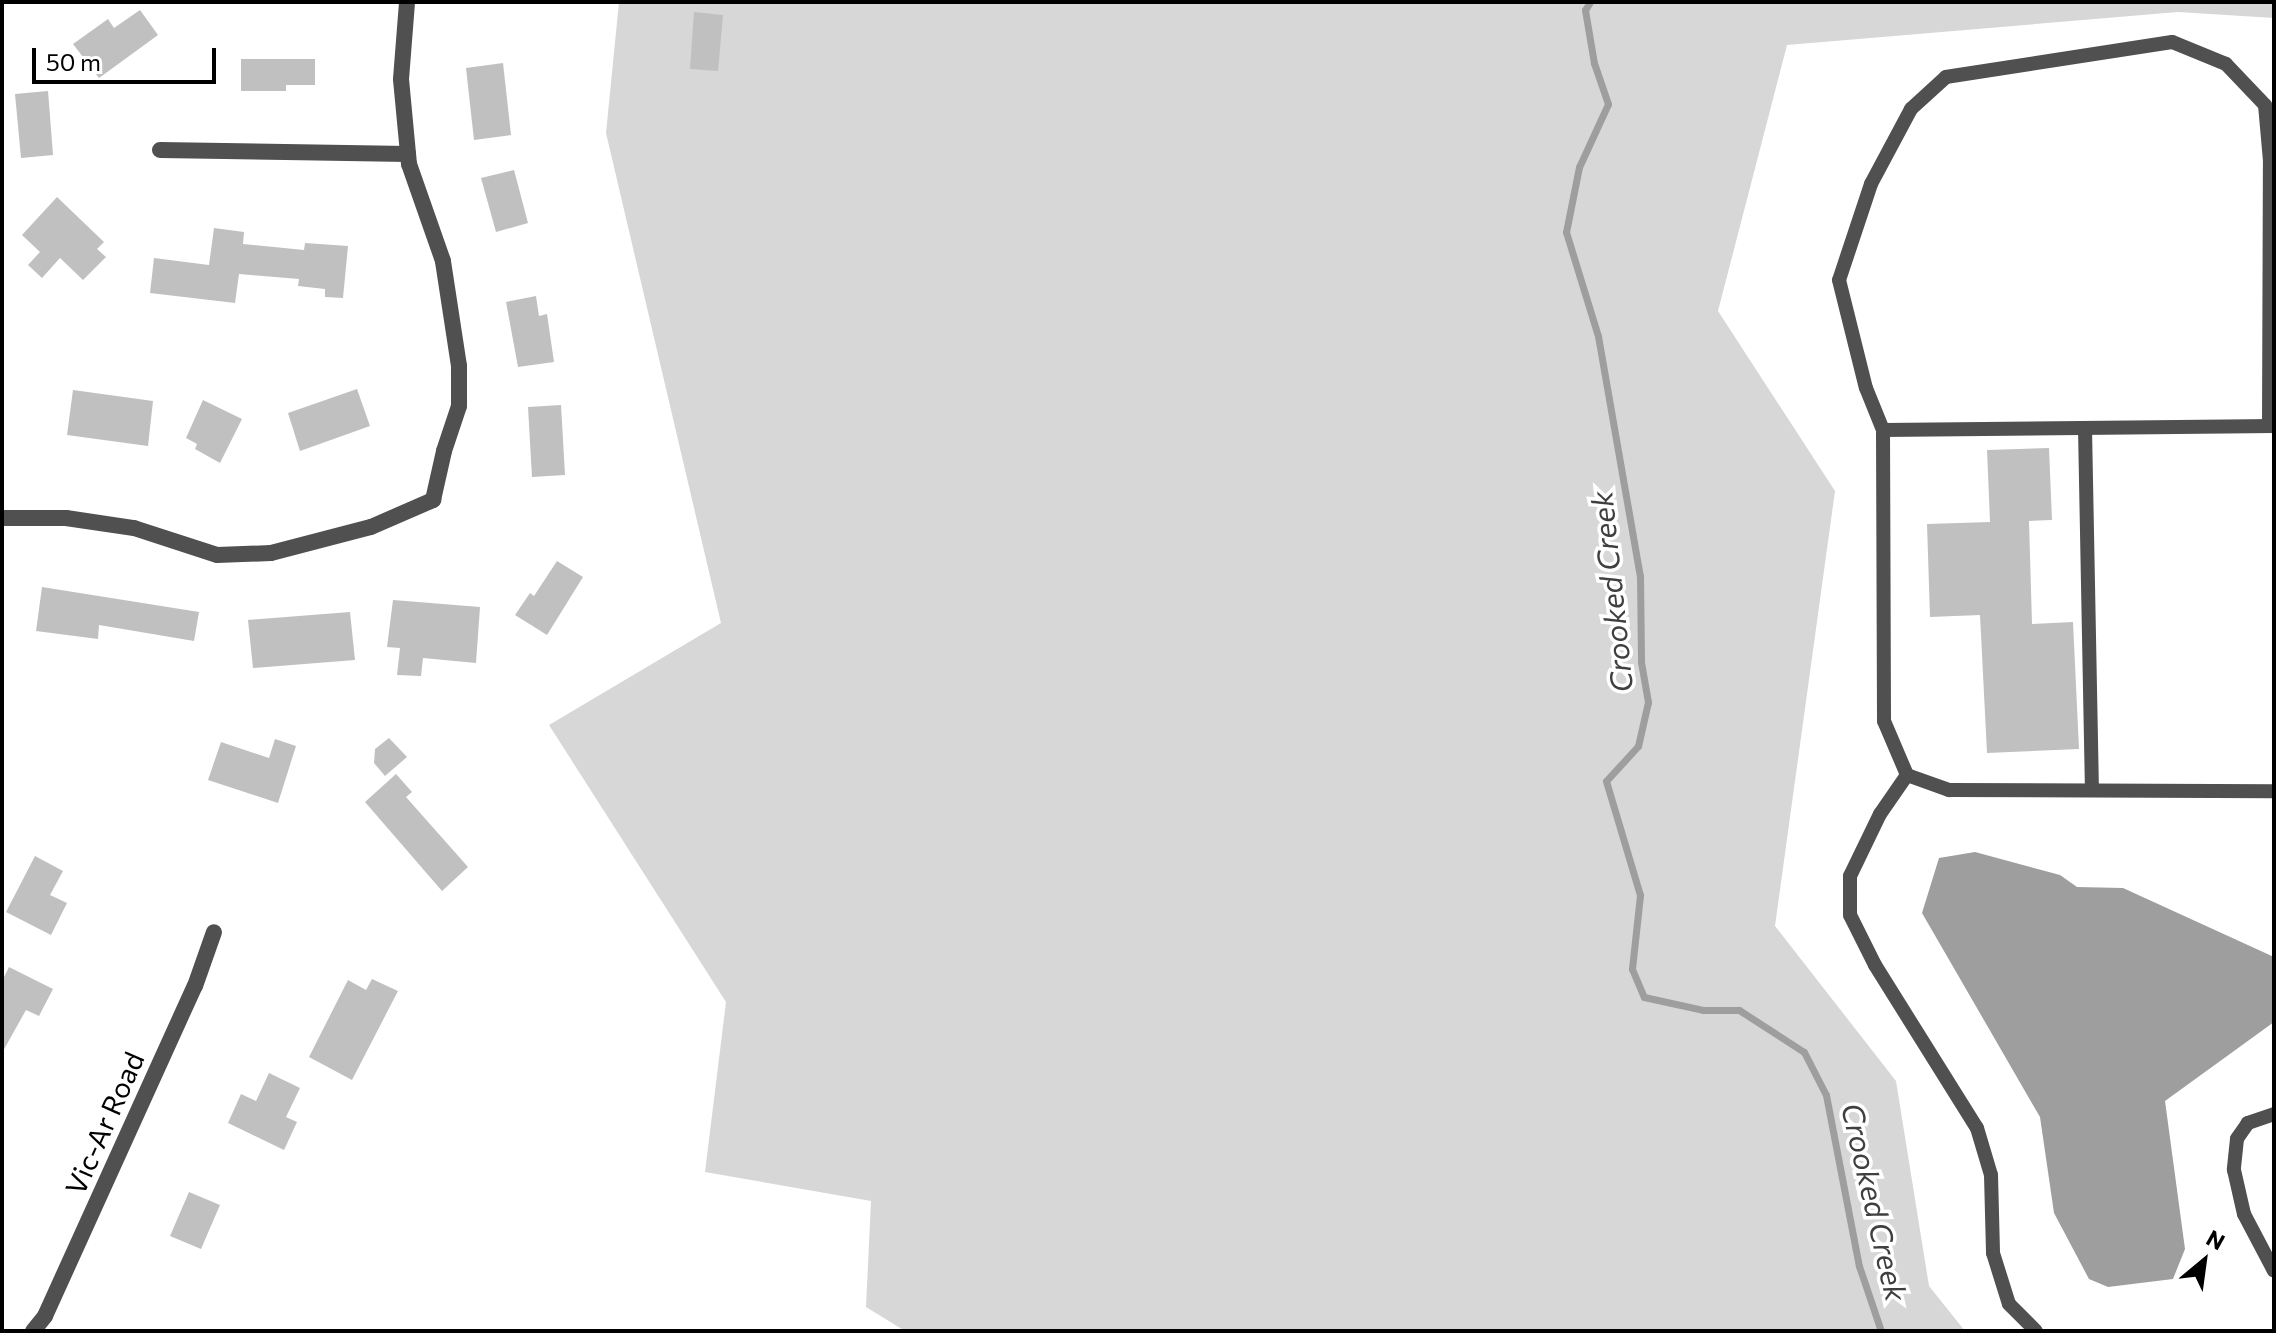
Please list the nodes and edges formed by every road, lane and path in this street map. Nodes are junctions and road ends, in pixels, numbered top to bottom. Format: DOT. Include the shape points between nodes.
graph roads {
  1 [pos="407,2"];
  2 [pos="160,150"];
  3 [pos="408,154"];
  4 [pos="2271,426"];
  5 [pos="2085,428"];
  6 [pos="1883,430"];
  7 [pos="2,518"];
  8 [pos="1907,775"];
  9 [pos="2092,790"];
  10 [pos="2274,791"];
  11 [pos="214,932"];
  12 [pos="2274,1114"];
  13 [pos="2274,1271"];
  14 [pos="33,1331"];
  15 [pos="2036,1331"];
  1 -- 3 [label="street" via="401,79"];
  2 -- 3 [label="street"];
  3 -- 7 [label="street" via="443,261 459,366 459,406 433,500 371,527 285,549 217,555 134,528 66,518"];
  4 -- 5 [label="lane"];
  4 -- 6 [label="lane" via="2265,105 2226,64 2172,42 1946,77 1911,109 1871,184 1839,280 1866,388"];
  5 -- 6 [label="lane"];
  5 -- 9 [label="lane"];
  6 -- 8 [label="lane" via="1884,721"];
  8 -- 9 [label="lane" via="1949,790"];
  8 -- 15 [label="lane" via="1880,814 1850,876 1850,915 1875,965 1977,1128 1991,1175 1993,1253 2009,1304"];
  9 -- 10 [label="lane"];
  11 -- 14 [label="street, Vic-Ar Road" via="195,986 45,1316"];
  12 -- 13 [label="lane" via="2248,1123 2237,1139 2234,1170 2244,1214"];
}
